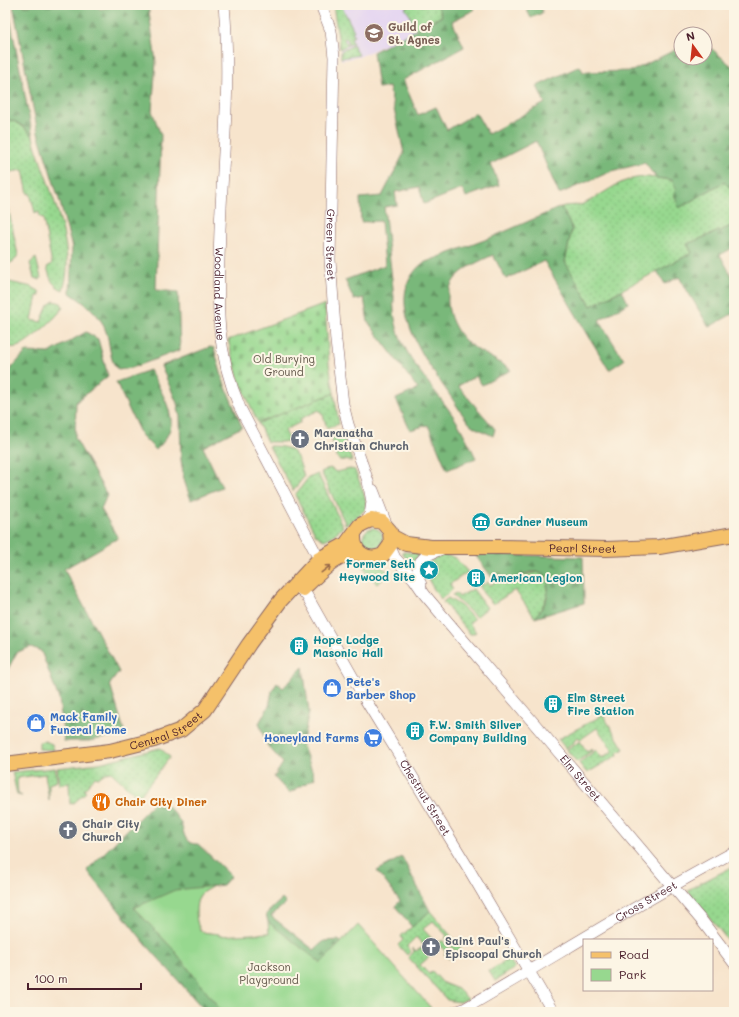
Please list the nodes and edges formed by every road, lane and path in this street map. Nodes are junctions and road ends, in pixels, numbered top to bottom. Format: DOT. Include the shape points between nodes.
graph roads {
  1 [pos="224,5"];
  2 [pos="321,5"];
  3 [pos="368,481"];
  4 [pos="365,521"];
  5 [pos="734,534"];
  6 [pos="354,535"];
  7 [pos="387,544"];
  8 [pos="455,547"];
  9 [pos="361,554"];
  10 [pos="319,559"];
  11 [pos="299,587"];
  12 [pos="425,595"];
  13 [pos="5,764"];
  14 [pos="734,852"];
  15 [pos="671,885"];
  16 [pos="734,963"];
  17 [pos="529,971"];
  18 [pos="455,1012"];
  19 [pos="553,1012"];
  1 -- 10 [label="street, Woodland Avenue" via="226,71 217,305 221,346 232,390 240,408"];
  2 -- 3 [label="street, Green Street" via="331,31 334,57 329,233 336,341 345,410"];
  3 -- 4 [label="street" via="372,505 370,515"];
  3 -- 7 [label="street" via="381,507"];
  4 -- 6 [label="main road" via="356,529"];
  4 -- 7 [label="main road" via="377,520"];
  5 -- 8 [label="main road, Pearl Street" via="680,544 628,549"];
  6 -- 9 [label="main road" via="355,547"];
  6 -- 10 [label="main road" via="346,544"];
  7 -- 8 [label="main road, Pearl Street"];
  7 -- 9 [label="main road" via="370,558"];
  7 -- 12 [label="street" via="397,561"];
  7 -- 12 [label="street" via="389,564"];
  8 -- 12 [label="street" via="432,553 421,560 417,573"];
  11 -- 9 [label="main road, one-way" via="347,555"];
  10 -- 11 [label="main road"];
  11 -- 13 [label="main road, Central Street" via="281,600 205,710 181,730 110,751"];
  11 -- 17 [label="street, Chestnut Street"];
  12 -- 15 [label="street, Elm Street"];
  14 -- 15 [label="street, Cross Street"];
  15 -- 16 [label="street, Elm Street" via="714,934"];
  15 -- 17 [label="street, Cross Street"];
  17 -- 18 [label="street, Cross Street"];
  17 -- 19 [label="street, Chestnut Street"];
}
